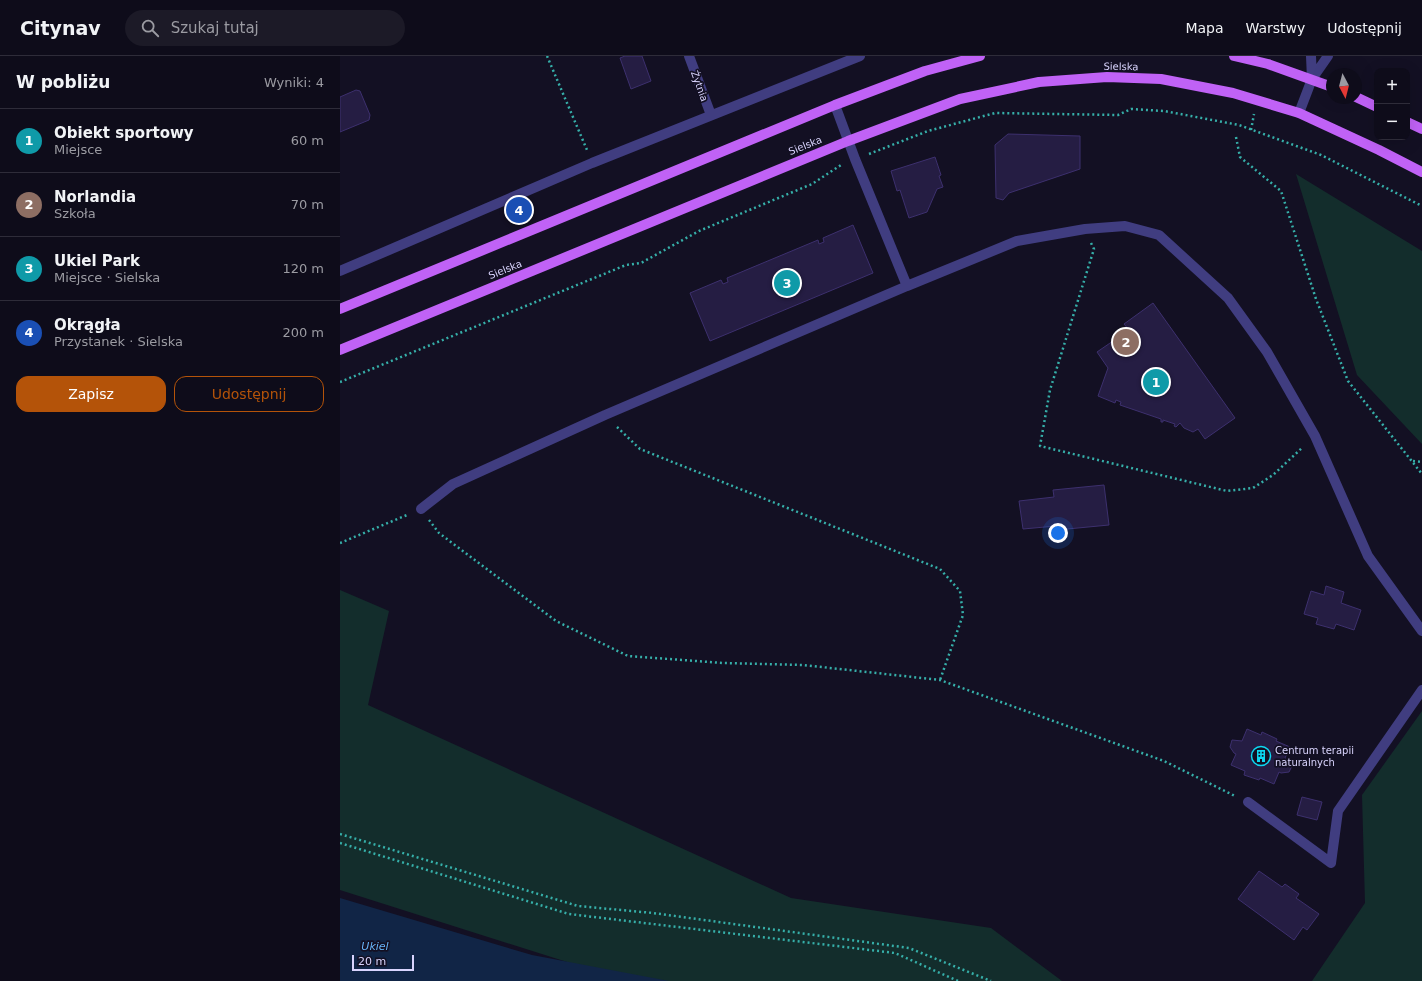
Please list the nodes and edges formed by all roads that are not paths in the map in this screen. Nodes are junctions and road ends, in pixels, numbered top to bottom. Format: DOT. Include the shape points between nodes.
graph roads {
  1 [pos="689,56"];
  2 [pos="860,56"];
  3 [pos="980,56"];
  4 [pos="1234,56"];
  5 [pos="1311,56"];
  6 [pos="1328,56"];
  7 [pos="1312,79"];
  8 [pos="1326,85"];
  9 [pos="1362,100"];
  10 [pos="835,105"];
  11 [pos="1374,106"];
  12 [pos="1299,113"];
  13 [pos="711,115"];
  14 [pos="1410,123"];
  15 [pos="1422,129"];
  16 [pos="848,141"];
  17 [pos="1422,172"];
  18 [pos="340,271"];
  19 [pos="907,286"];
  20 [pos="340,309"];
  21 [pos="340,350"];
  22 [pos="421,509"];
  23 [pos="1422,631"];
  24 [pos="1422,690"];
  25 [pos="1248,802"];
  1 -- 13 [label="street, Żytnia"];
  2 -- 13 [label="street"];
  3 -- 10 [label="main road" via="925,71"];
  4 -- 7 [label="main road"];
  5 -- 7 [label="street"];
  6 -- 7 [label="street"];
  7 -- 8 [label="main road"];
  7 -- 12 [label="street"];
  9 -- 11 [label="main road"];
  10 -- 16 [label="street"];
  10 -- 20 [label="main road"];
  12 -- 16 [label="main road, Sielska" via="1218,90 1161,79 1107,77 1039,82 960,99"];
  12 -- 17 [label="main road, Sielska"];
  13 -- 18 [label="street"];
  14 -- 15 [label="main road"];
  16 -- 19 [label="street"];
  16 -- 21 [label="main road, Sielska"];
  19 -- 22 [label="street" via="605,415 453,484"];
  19 -- 23 [label="street" via="1017,241 1085,229 1125,226 1159,235 1228,298 1267,352 1315,436 1368,556"];
  24 -- 25 [label="street" via="1338,811 1331,863"];
}
